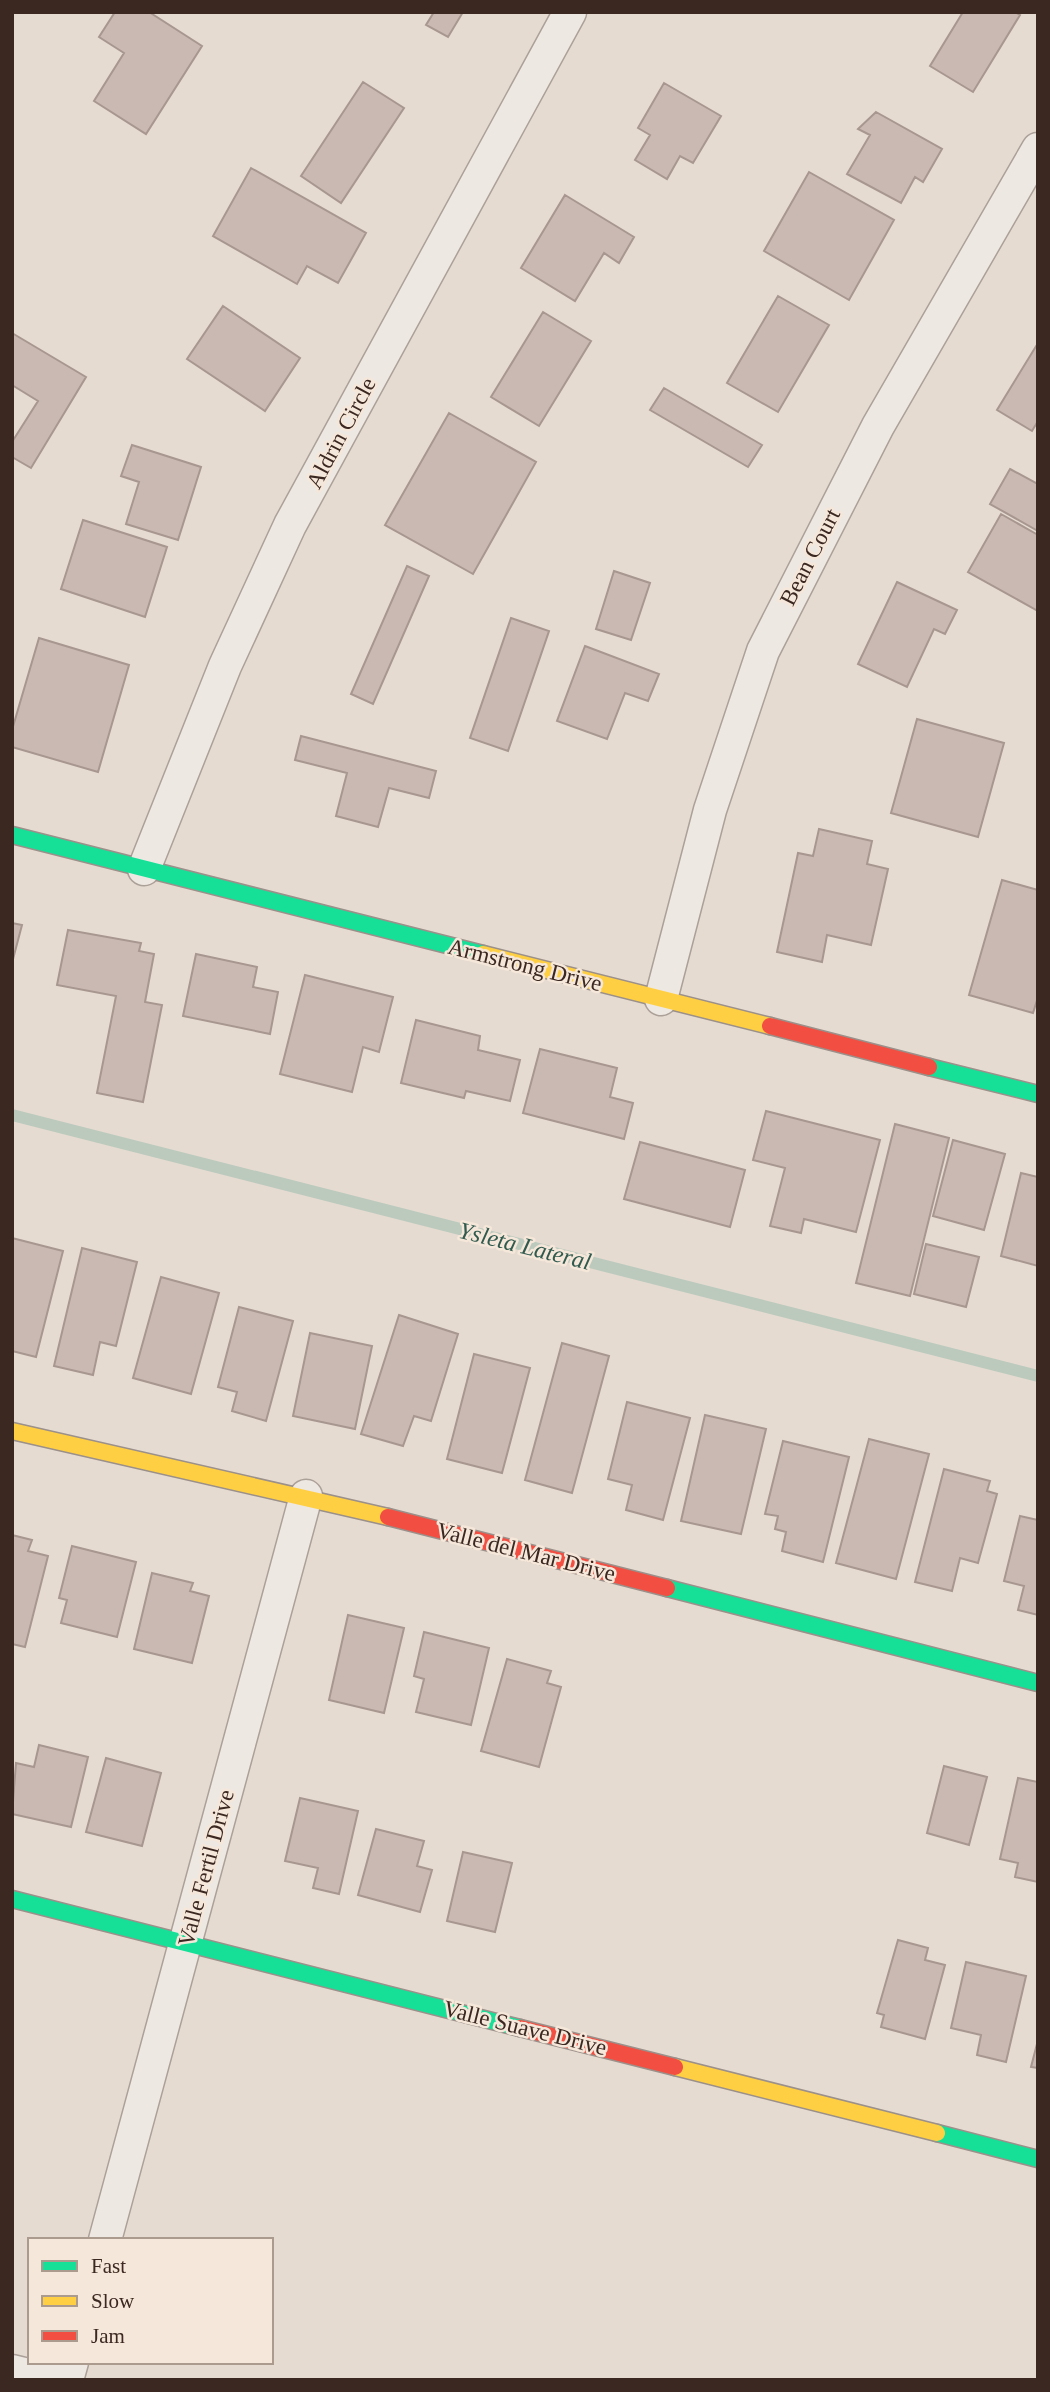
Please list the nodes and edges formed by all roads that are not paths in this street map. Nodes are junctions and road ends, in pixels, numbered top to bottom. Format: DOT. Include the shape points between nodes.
graph roads {
  1 [pos="570,12"];
  2 [pos="1038,149"];
  3 [pos="12,835"];
  4 [pos="144,869"];
  5 [pos="661,999"];
  6 [pos="1038,1094"];
  7 [pos="12,1431"];
  8 [pos="306,1496"];
  9 [pos="1038,1683"];
  10 [pos="12,1899"];
  11 [pos="187,1942"];
  12 [pos="1038,2159"];
  13 [pos="106,2238"];
  14 [pos="12,2371"];
  15 [pos="49,2380"];
  1 -- 4 [label="street, Aldrin Circle" via="290,525 225,666"];
  2 -- 5 [label="street, Bean Court" via="878,426 763,651 710,810"];
  3 -- 4 [label="street, Armstrong Drive"];
  4 -- 5 [label="street, Armstrong Drive"];
  5 -- 6 [label="street, Armstrong Drive"];
  7 -- 8 [label="street, Valle del Mar Drive"];
  8 -- 9 [label="street, Valle del Mar Drive"];
  8 -- 11 [label="street, Valle Fertil Drive"];
  10 -- 11 [label="street, Valle Suave Drive"];
  11 -- 12 [label="street, Valle Suave Drive"];
  11 -- 13 [label="street, Valle Fertil Drive"];
  14 -- 15 [label="street"];
}
